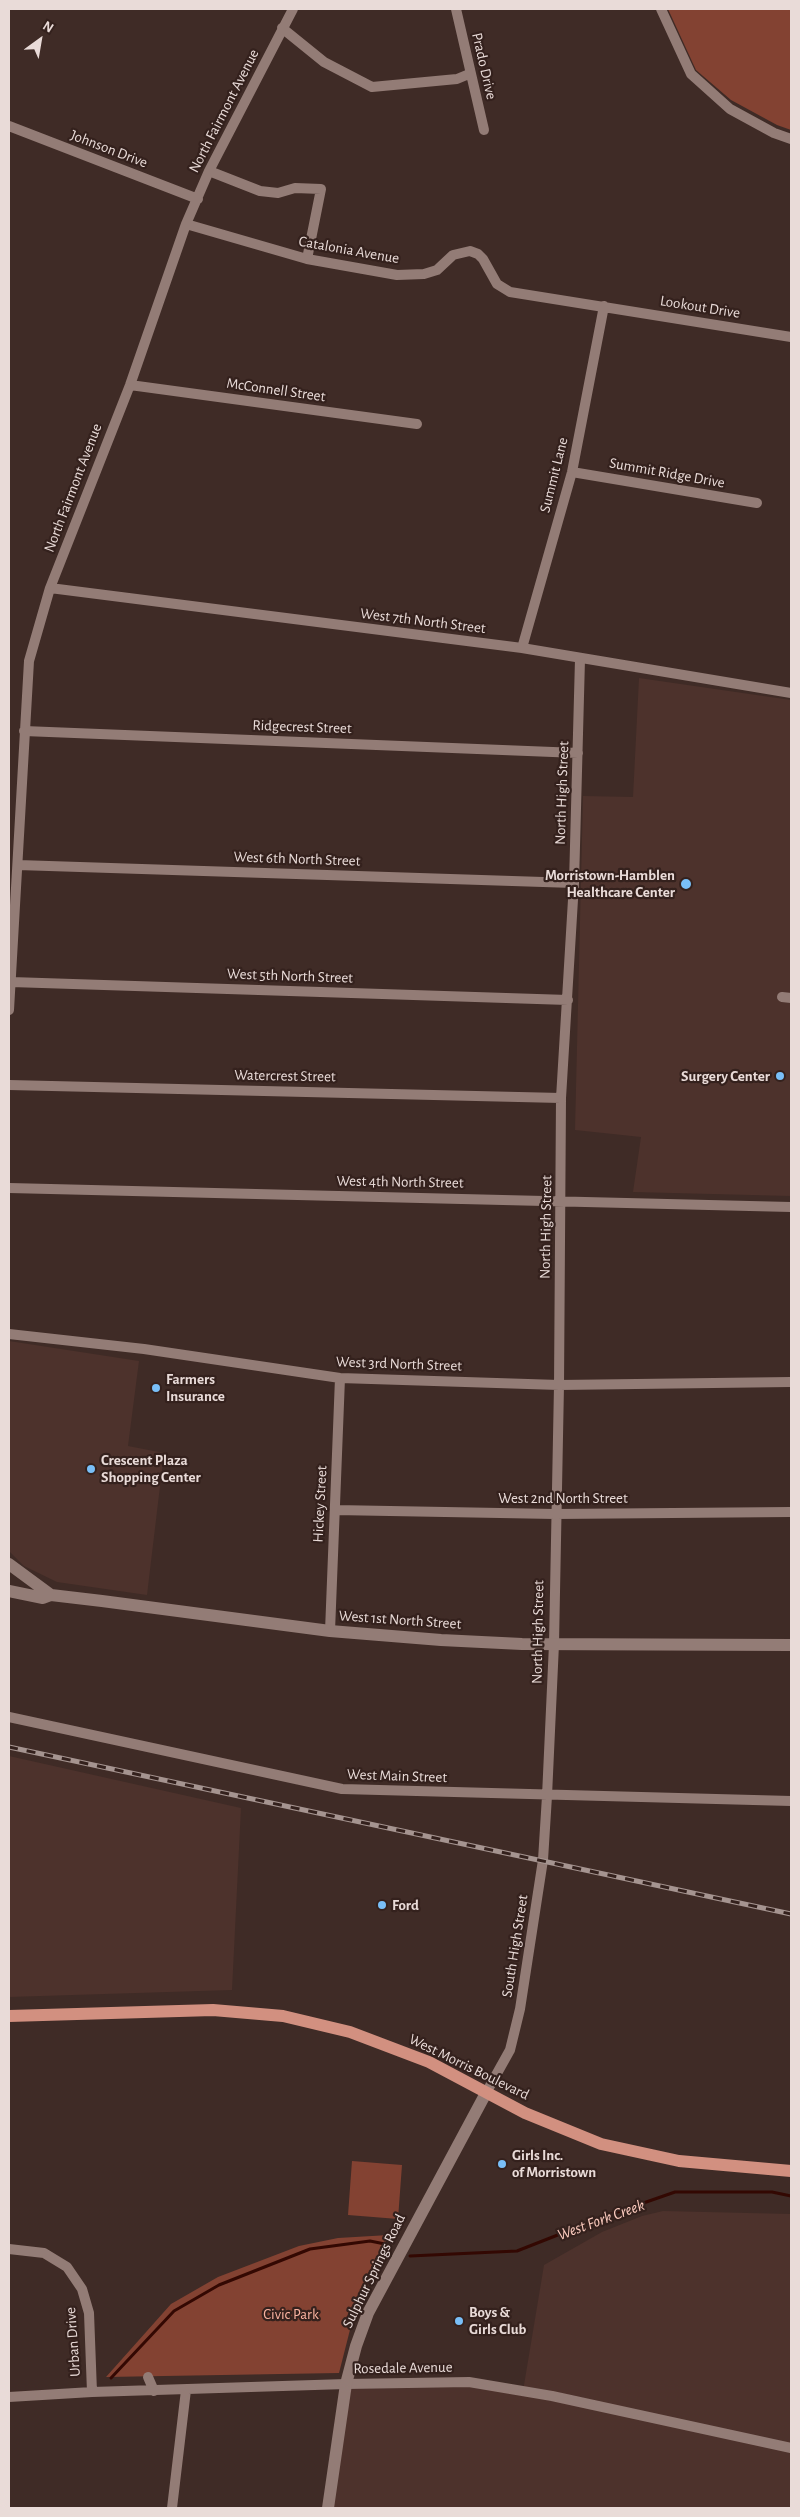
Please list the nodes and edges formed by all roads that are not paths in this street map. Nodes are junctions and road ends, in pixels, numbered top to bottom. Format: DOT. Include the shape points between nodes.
graph roads {
  1 [pos="293,9"];
  2 [pos="456,9"];
  3 [pos="661,9"];
  4 [pos="282,28"];
  5 [pos="469,74"];
  6 [pos="9,126"];
  7 [pos="484,130"];
  8 [pos="791,139"];
  9 [pos="209,171"];
  10 [pos="198,199"];
  11 [pos="186,224"];
  12 [pos="307,259"];
  13 [pos="604,306"];
  14 [pos="791,337"];
  15 [pos="130,385"];
  16 [pos="417,424"];
  17 [pos="572,472"];
  18 [pos="757,503"];
  19 [pos="50,588"];
  20 [pos="522,648"];
  21 [pos="580,659"];
  22 [pos="791,693"];
  23 [pos="24,731"];
  24 [pos="578,753"];
  25 [pos="18,865"];
  26 [pos="574,883"];
  27 [pos="10,981"];
  28 [pos="568,1000"];
  29 [pos="9,1004"];
  30 [pos="9,1010"];
  31 [pos="9,1085"];
  32 [pos="561,1098"];
  33 [pos="9,1188"];
  34 [pos="561,1201"];
  35 [pos="791,1207"];
  36 [pos="9,1334"];
  37 [pos="340,1378"];
  38 [pos="791,1382"];
  39 [pos="559,1384"];
  40 [pos="335,1510"];
  41 [pos="791,1512"];
  42 [pos="555,1514"];
  43 [pos="9,1564"];
  44 [pos="9,1592"];
  45 [pos="51,1595"];
  46 [pos="330,1631"];
  47 [pos="554,1644"];
  48 [pos="791,1646"];
  49 [pos="9,1717"];
  50 [pos="547,1796"];
  51 [pos="791,1802"];
  52 [pos="9,2016"];
  53 [pos="486,2093"];
  54 [pos="791,2171"];
  55 [pos="9,2249"];
  56 [pos="148,2377"];
  57 [pos="346,2384"];
  58 [pos="186,2390"];
  59 [pos="154,2391"];
  60 [pos="92,2392"];
  61 [pos="9,2397"];
  62 [pos="791,2448"];
  63 [pos="172,2508"];
  64 [pos="328,2508"];
  1 -- 4 [label="street, North Fairmont Avenue"];
  2 -- 5 [label="street, Prado Drive"];
  3 -- 8 [label="street" via="691,74 730,109"];
  4 -- 5 [label="street" via="324,62 372,87 457,79"];
  4 -- 9 [label="street, North Fairmont Avenue"];
  5 -- 7 [label="street, Prado Drive"];
  6 -- 10 [label="street, Johnson Drive"];
  9 -- 10 [label="street, North Fairmont Avenue"];
  9 -- 12 [label="street" via="260,191 278,193 295,188 321,189"];
  10 -- 11 [label="street, North Fairmont Avenue"];
  11 -- 12 [label="street, Catalonia Avenue"];
  11 -- 15 [label="street, North Fairmont Avenue"];
  12 -- 13 [label="street, Catalonia Avenue" via="397,275 424,274 437,270 453,255 470,251 483,259 497,284 510,292"];
  13 -- 14 [label="street, Lookout Drive"];
  13 -- 17 [label="street, Summit Lane"];
  15 -- 16 [label="street, McConnell Street"];
  15 -- 19 [label="street, North Fairmont Avenue"];
  17 -- 18 [label="street, Summit Ridge Drive"];
  17 -- 20 [label="street, Summit Lane"];
  19 -- 20 [label="street, West 7th North Street"];
  19 -- 23 [label="street, North Fairmont Avenue" via="29,661"];
  20 -- 21 [label="street, West 7th North Street"];
  21 -- 22 [label="street, West 7th North Street"];
  21 -- 24 [label="street, North High Street"];
  23 -- 24 [label="street, Ridgecrest Street"];
  23 -- 25 [label="street, North Fairmont Avenue"];
  24 -- 26 [label="street, North High Street"];
  25 -- 26 [label="street, West 6th North Street"];
  25 -- 27 [label="street, North Fairmont Avenue"];
  26 -- 28 [label="street, North High Street"];
  27 -- 28 [label="street, West 5th North Street"];
  27 -- 29 [label="street, North Fairmont Avenue"];
  28 -- 32 [label="street, North High Street"];
  29 -- 30 [label="street, North Fairmont Avenue"];
  31 -- 32 [label="street, Watercrest Street"];
  32 -- 34 [label="street, North High Street"];
  33 -- 34 [label="street, West 4th North Street"];
  34 -- 35 [label="street, West 4th North Street"];
  34 -- 39 [label="street, North High Street"];
  36 -- 37 [label="street, West 3rd North Street" via="144,1349"];
  37 -- 39 [label="street, West 3rd North Street"];
  37 -- 40 [label="street, Hickey Street"];
  38 -- 39 [label="street, West 3rd North Street"];
  39 -- 42 [label="street, North High Street"];
  40 -- 42 [label="street, West 2nd North Street"];
  40 -- 46 [label="street, Hickey Street"];
  41 -- 42 [label="street, West 2nd North Street"];
  42 -- 47 [label="street, North High Street"];
  43 -- 45 [label="main road"];
  44 -- 45 [label="main road, West 1st North Street" via="43,1598"];
  45 -- 46 [label="main road, West 1st North Street"];
  46 -- 47 [label="main road, West 1st North Street" via="441,1640"];
  47 -- 48 [label="main road, West 1st North Street"];
  47 -- 50 [label="street, North High Street"];
  49 -- 50 [label="street, West Main Street" via="342,1789"];
  50 -- 51 [label="street, West Main Street"];
  50 -- 53 [label="street, South High Street" via="543,1860 520,2009 510,2050"];
  52 -- 53 [label="main road, West Morris Boulevard" via="213,2010 283,2016 350,2032 429,2062"];
  53 -- 54 [label="main road, West Morris Boulevard" via="549,2124 617,2149 679,2161"];
  53 -- 57 [label="main road, Sulphur Springs Road" via="368,2313"];
  55 -- 60 [label="street, Urban Drive" via="44,2253 67,2267 82,2289 90,2313"];
  56 -- 59 [label="street"];
  57 -- 58 [label="street, Rosedale Avenue"];
  57 -- 62 [label="street, Rosedale Avenue" via="469,2382 552,2396"];
  57 -- 64 [label="main road, Sulphur Springs Road"];
  58 -- 59 [label="street, Rosedale Avenue"];
  58 -- 63 [label="street"];
  59 -- 60 [label="street, Rosedale Avenue"];
  60 -- 61 [label="street, Rosedale Avenue"];
}
